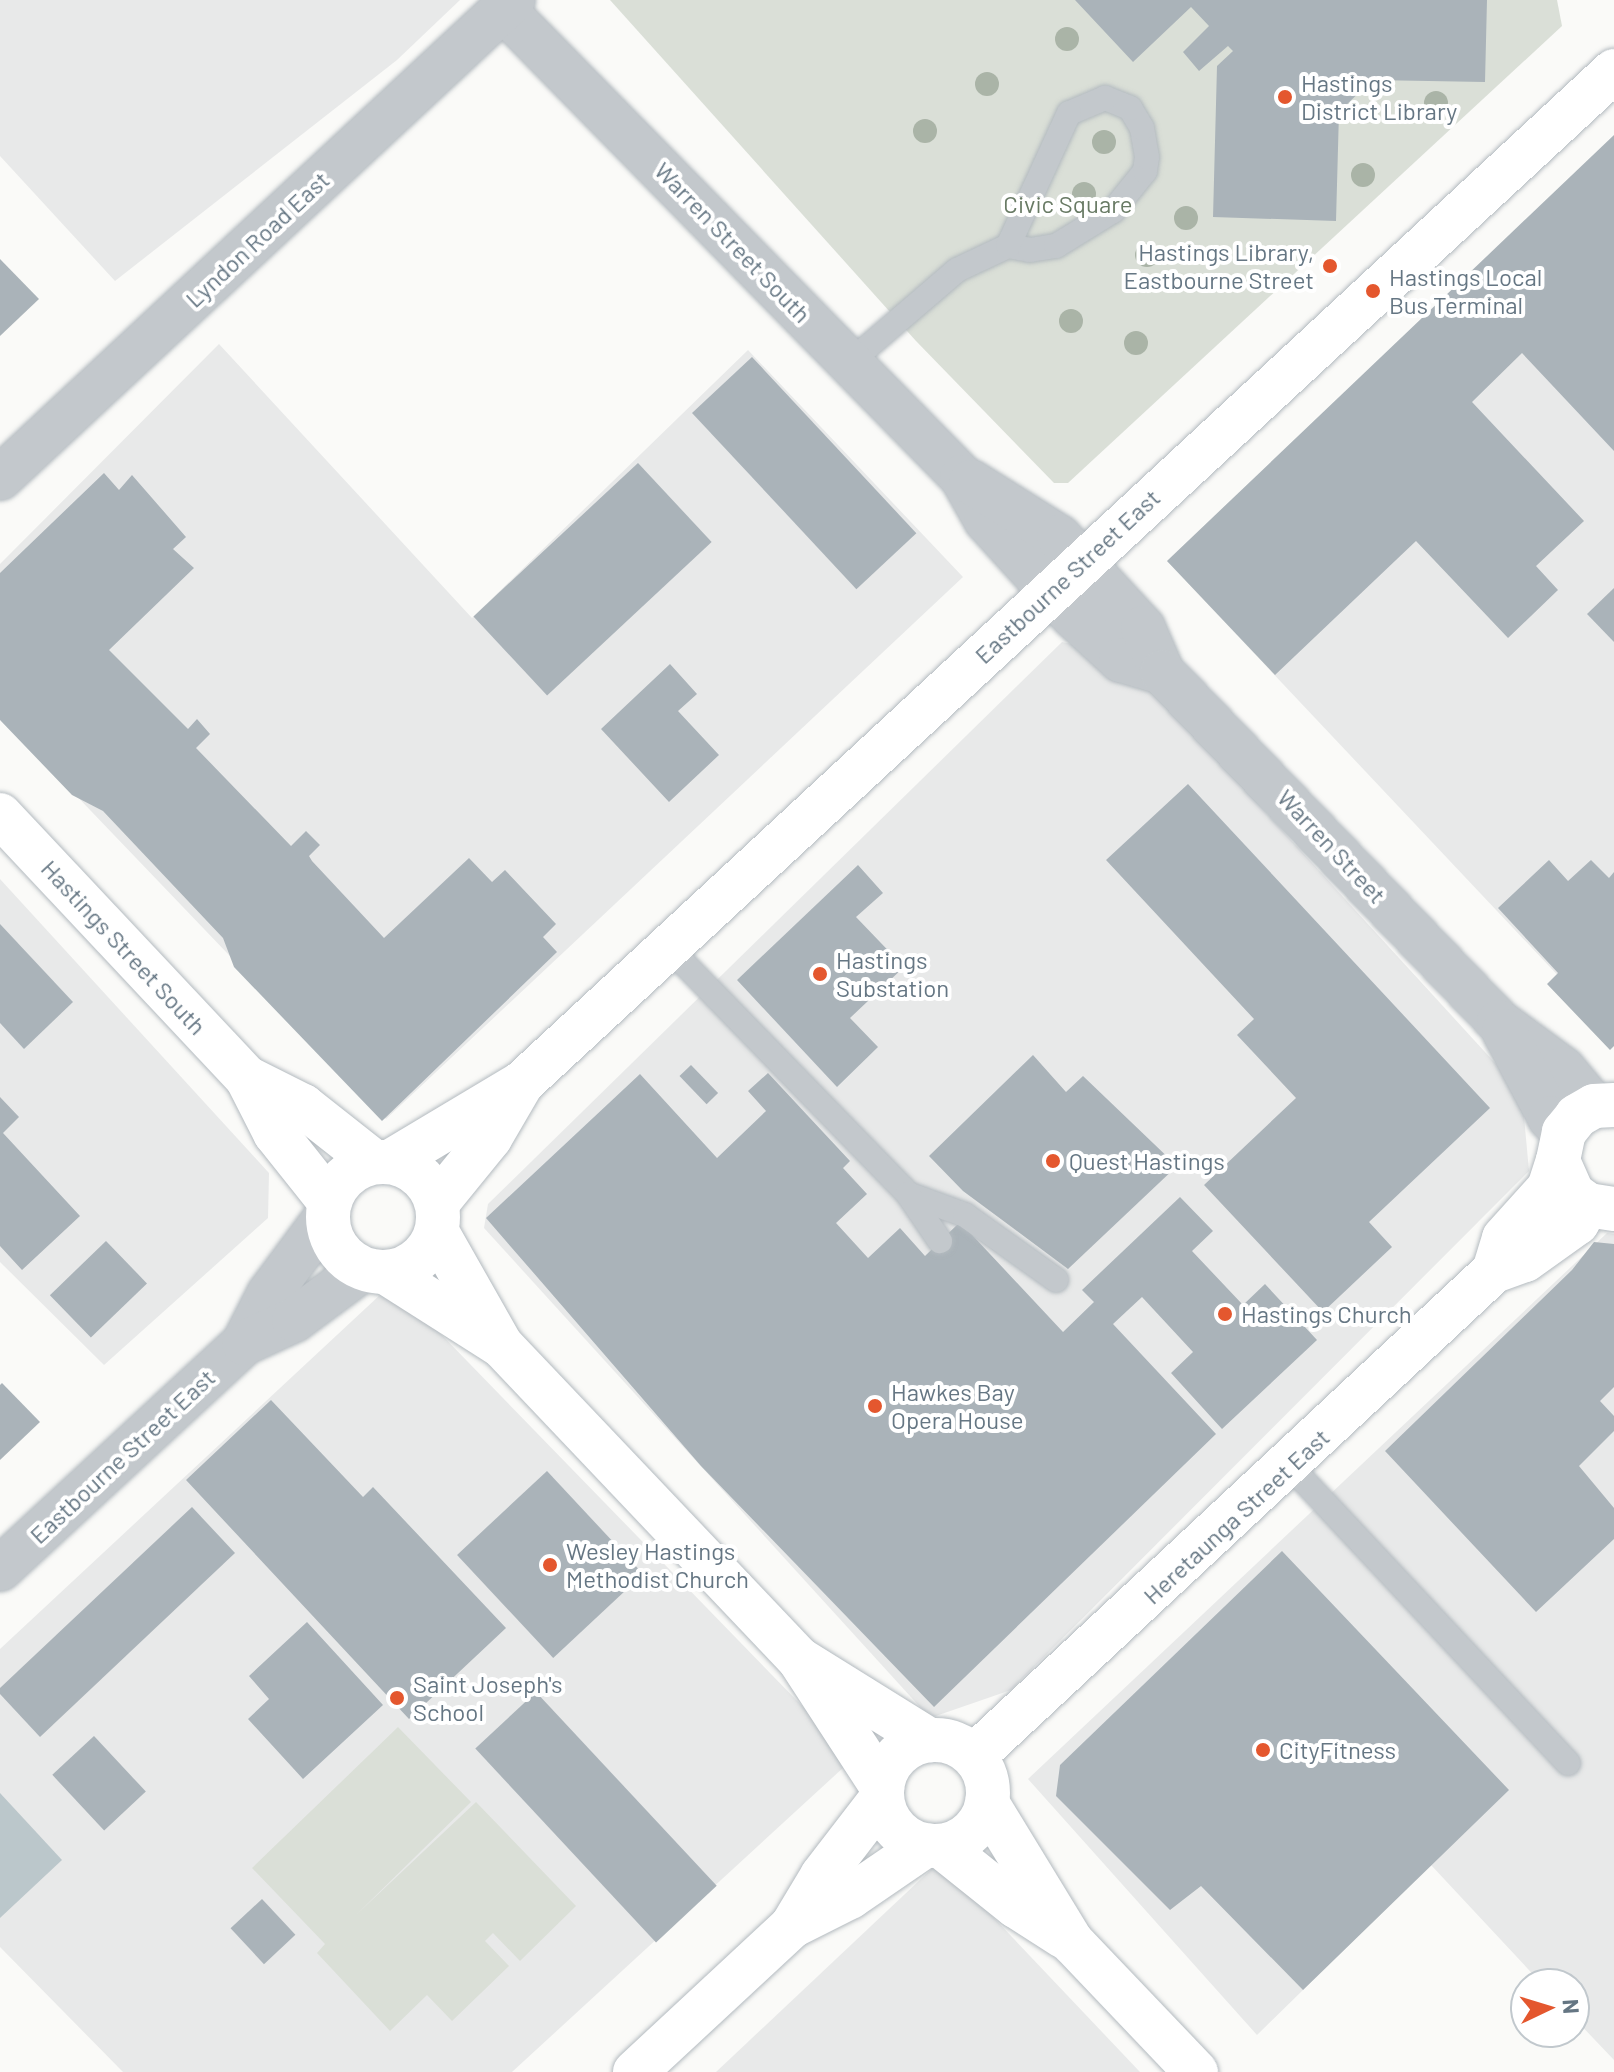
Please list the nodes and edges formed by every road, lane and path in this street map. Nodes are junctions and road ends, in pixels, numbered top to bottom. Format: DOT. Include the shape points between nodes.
graph roads {
  1 [pos="508,5"];
  2 [pos="1614,71"];
  3 [pos="1008,246"];
  4 [pos="850,362"];
  5 [pos="962,477"];
  6 [pos="0,478"];
  7 [pos="1082,561"];
  8 [pos="1049,591"];
  9 [pos="1162,672"];
  10 [pos="0,815"];
  11 [pos="667,946"];
  12 [pos="247,1078"];
  13 [pos="522,1083"];
  14 [pos="1583,1126"];
  15 [pos="382,1162"];
  16 [pos="908,1194"];
  17 [pos="1601,1207"];
  18 [pos="328,1208"];
  19 [pos="437,1218"];
  20 [pos="940,1241"];
  21 [pos="375,1271"];
  22 [pos="1494,1271"];
  23 [pos="1056,1280"];
  24 [pos="244,1343"];
  25 [pos="501,1345"];
  26 [pos="1290,1466"];
  27 [pos="0,1569"];
  28 [pos="799,1659"];
  29 [pos="929,1740"];
  30 [pos="974,1756"];
  31 [pos="1568,1763"];
  32 [pos="882,1793"];
  33 [pos="987,1803"];
  34 [pos="934,1845"];
  35 [pos="792,1926"];
  36 [pos="1072,1942"];
  37 [pos="635,2072"];
  38 [pos="1196,2072"];
  1 -- 4 [label="street, Warren Street South"];
  1 -- 6 [label="street, Lyndon Road East"];
  2 -- 7 [label="main road, Eastbourne Street East"];
  3 -- 3 [label="lane" via="1069,113 1105,98 1130,108 1142,128 1147,157 1126,199 1098,223 1056,246"];
  3 -- 4 [label="lane" via="957,270"];
  4 -- 5 [label="street, Warren Street South"];
  5 -- 7 [label="street, Warren Street" via="1059,537"];
  5 -- 8 [label="street, Warren Street" via="986,520"];
  7 -- 8 [label="main road, Eastbourne Street East"];
  7 -- 9 [label="street, Warren Street" via="1143,628"];
  8 -- 9 [label="street, Warren Street" via="1121,660"];
  8 -- 11 [label="main road, Eastbourne Street East"];
  9 -- 14 [label="street, Warren Street" via="1499,1022 1550,1118"];
  10 -- 12 [label="main road, Hastings Street South"];
  11 -- 13 [label="main road, Eastbourne Street East"];
  11 -- 16 [label="lane"];
  12 -- 15 [label="main road, Hastings Street South" via="303,1106"];
  12 -- 18 [label="main road, Hastings Street South" via="275,1133"];
  13 -- 15 [label="main road, Eastbourne Street East"];
  13 -- 19 [label="main road, Eastbourne Street East"];
  14 -- 17 [label="main road" via="1573,1194"];
  14 -- 22 [label="main road, Heretaunga Street East" via="1549,1188 1504,1238"];
  15 -- 18 [label="main road" via="354,1169"];
  15 -- 19 [label="main road" via="410,1168"];
  16 -- 20 [label="lane"];
  16 -- 23 [label="lane" via="965,1215"];
  17 -- 22 [label="main road, Heretaunga Street East" via="1545,1246"];
  18 -- 21 [label="main road" via="334,1244"];
  18 -- 24 [label="street, Eastbourne Street East" via="269,1294"];
  19 -- 21 [label="main road" via="412,1265"];
  19 -- 25 [label="main road"];
  21 -- 24 [label="street, Eastbourne Street East"];
  21 -- 25 [label="main road"];
  22 -- 26 [label="main road, Heretaunga Street East"];
  24 -- 27 [label="street, Eastbourne Street East"];
  25 -- 28 [label="main road"];
  26 -- 30 [label="main road, Heretaunga Street East"];
  26 -- 31 [label="lane"];
  28 -- 29 [label="main road"];
  28 -- 32 [label="main road"];
  29 -- 30 [label="main road" via="945,1740"];
  29 -- 32 [label="main road" via="895,1756"];
  30 -- 33 [label="main road" via="988,1787"];
  32 -- 34 [label="main road" via="898,1832"];
  32 -- 35 [label="main road"];
  33 -- 34 [label="main road" via="971,1831"];
  33 -- 36 [label="main road"];
  34 -- 35 [label="main road"];
  34 -- 36 [label="main road"];
  35 -- 37 [label="main road"];
  36 -- 38 [label="main road"];
}
